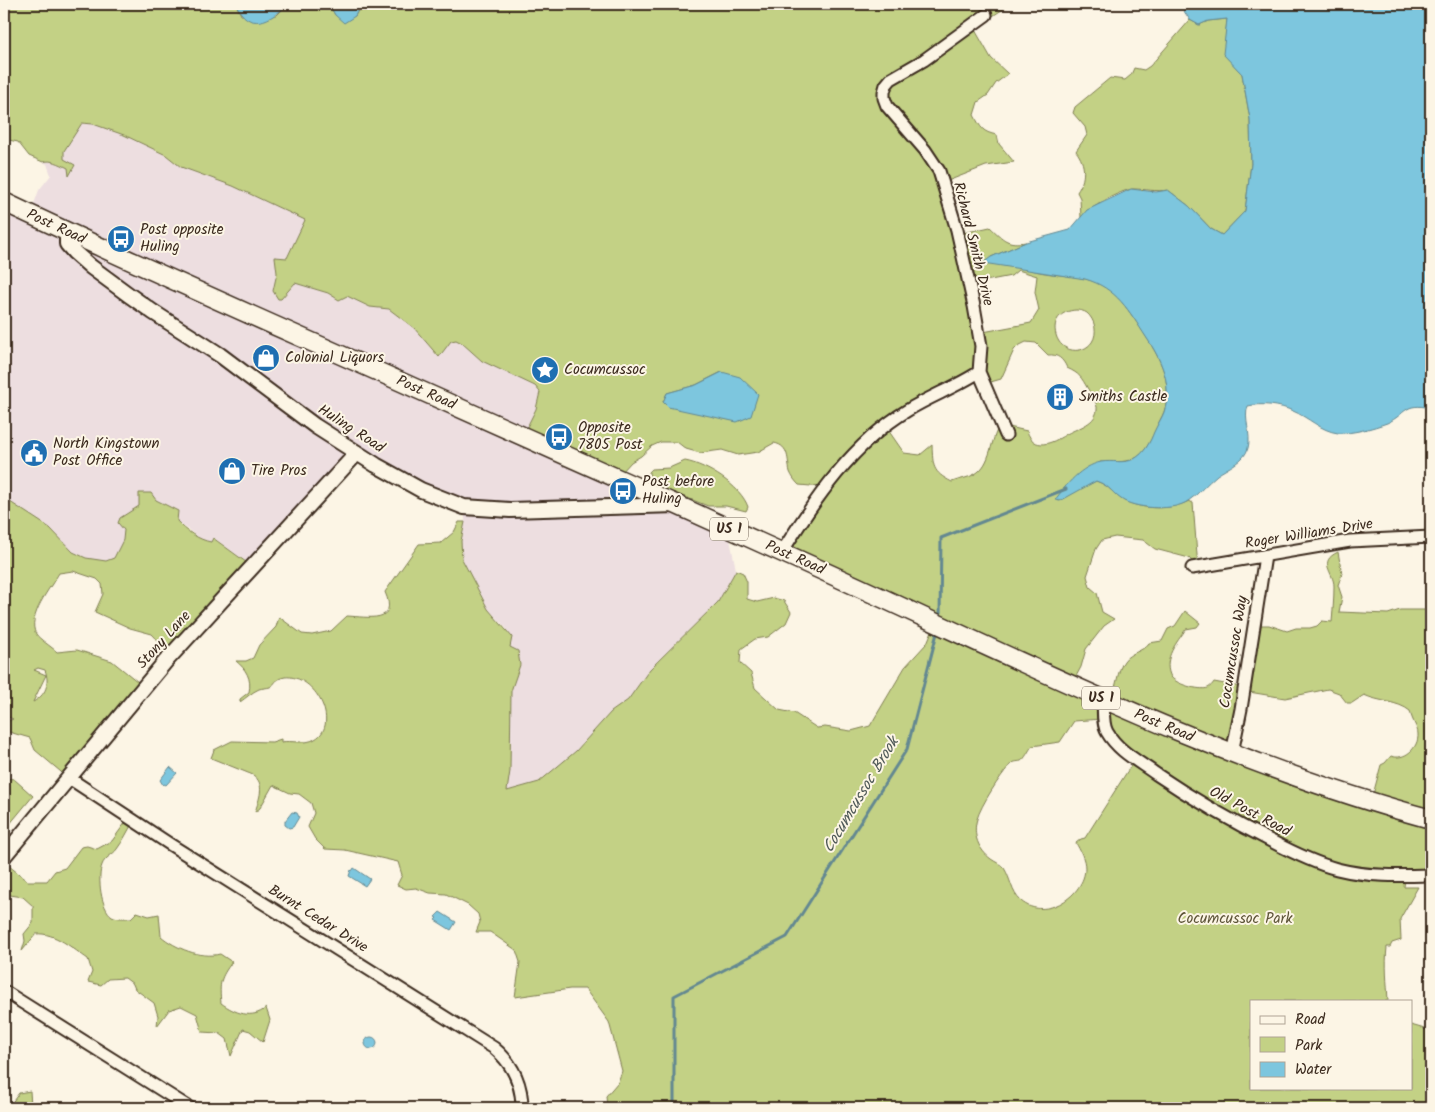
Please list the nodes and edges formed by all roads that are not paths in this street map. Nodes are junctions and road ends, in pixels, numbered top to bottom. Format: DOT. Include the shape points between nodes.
graph roads {
  1 [pos="986,15"];
  2 [pos="4,202"];
  3 [pos="67,232"];
  4 [pos="978,372"];
  5 [pos="1006,435"];
  6 [pos="357,453"];
  7 [pos="677,505"];
  8 [pos="1431,536"];
  9 [pos="782,552"];
  10 [pos="1265,556"];
  11 [pos="1192,568"];
  12 [pos="1103,699"];
  13 [pos="1232,753"];
  14 [pos="69,778"];
  15 [pos="1431,819"];
  16 [pos="4,856"];
  17 [pos="1431,875"];
  18 [pos="4,991"];
  19 [pos="190,1108"];
  20 [pos="522,1108"];
  1 -- 4 [label="street, Richard Smith Drive" via="924,60 891,79 884,92 887,106 925,150 941,177 974,306 981,346"];
  2 -- 3 [label="main road, Post Road / US 1"];
  3 -- 6 [label="street, Huling Road" via="68,244 91,267"];
  3 -- 7 [label="main road, Post Road / US 1"];
  4 -- 5 [label="street"];
  4 -- 9 [label="street" via="906,411 868,441 837,473"];
  6 -- 7 [label="street, Huling Road" via="421,490 464,507 510,510"];
  6 -- 14 [label="street, Stony Lane" via="165,662"];
  7 -- 9 [label="main road, Post Road / US 1"];
  8 -- 10 [label="street, Roger Williams Drive" via="1350,541"];
  9 -- 12 [label="main road, Post Road / US 1"];
  10 -- 11 [label="street, Roger Williams Drive"];
  10 -- 13 [label="street, Cocumcussoc Way"];
  12 -- 13 [label="main road, Post Road / US 1"];
  12 -- 17 [label="street, Old Post Road" via="1105,728 1114,743 1181,790 1240,825 1336,869 1363,875"];
  13 -- 15 [label="main road, Post Road / US 1" via="1310,782"];
  14 -- 16 [label="street, Stony Lane"];
  14 -- 20 [label="street, Burnt Cedar Drive" via="494,1048 511,1064"];
  18 -- 19 [label="street"];
}
